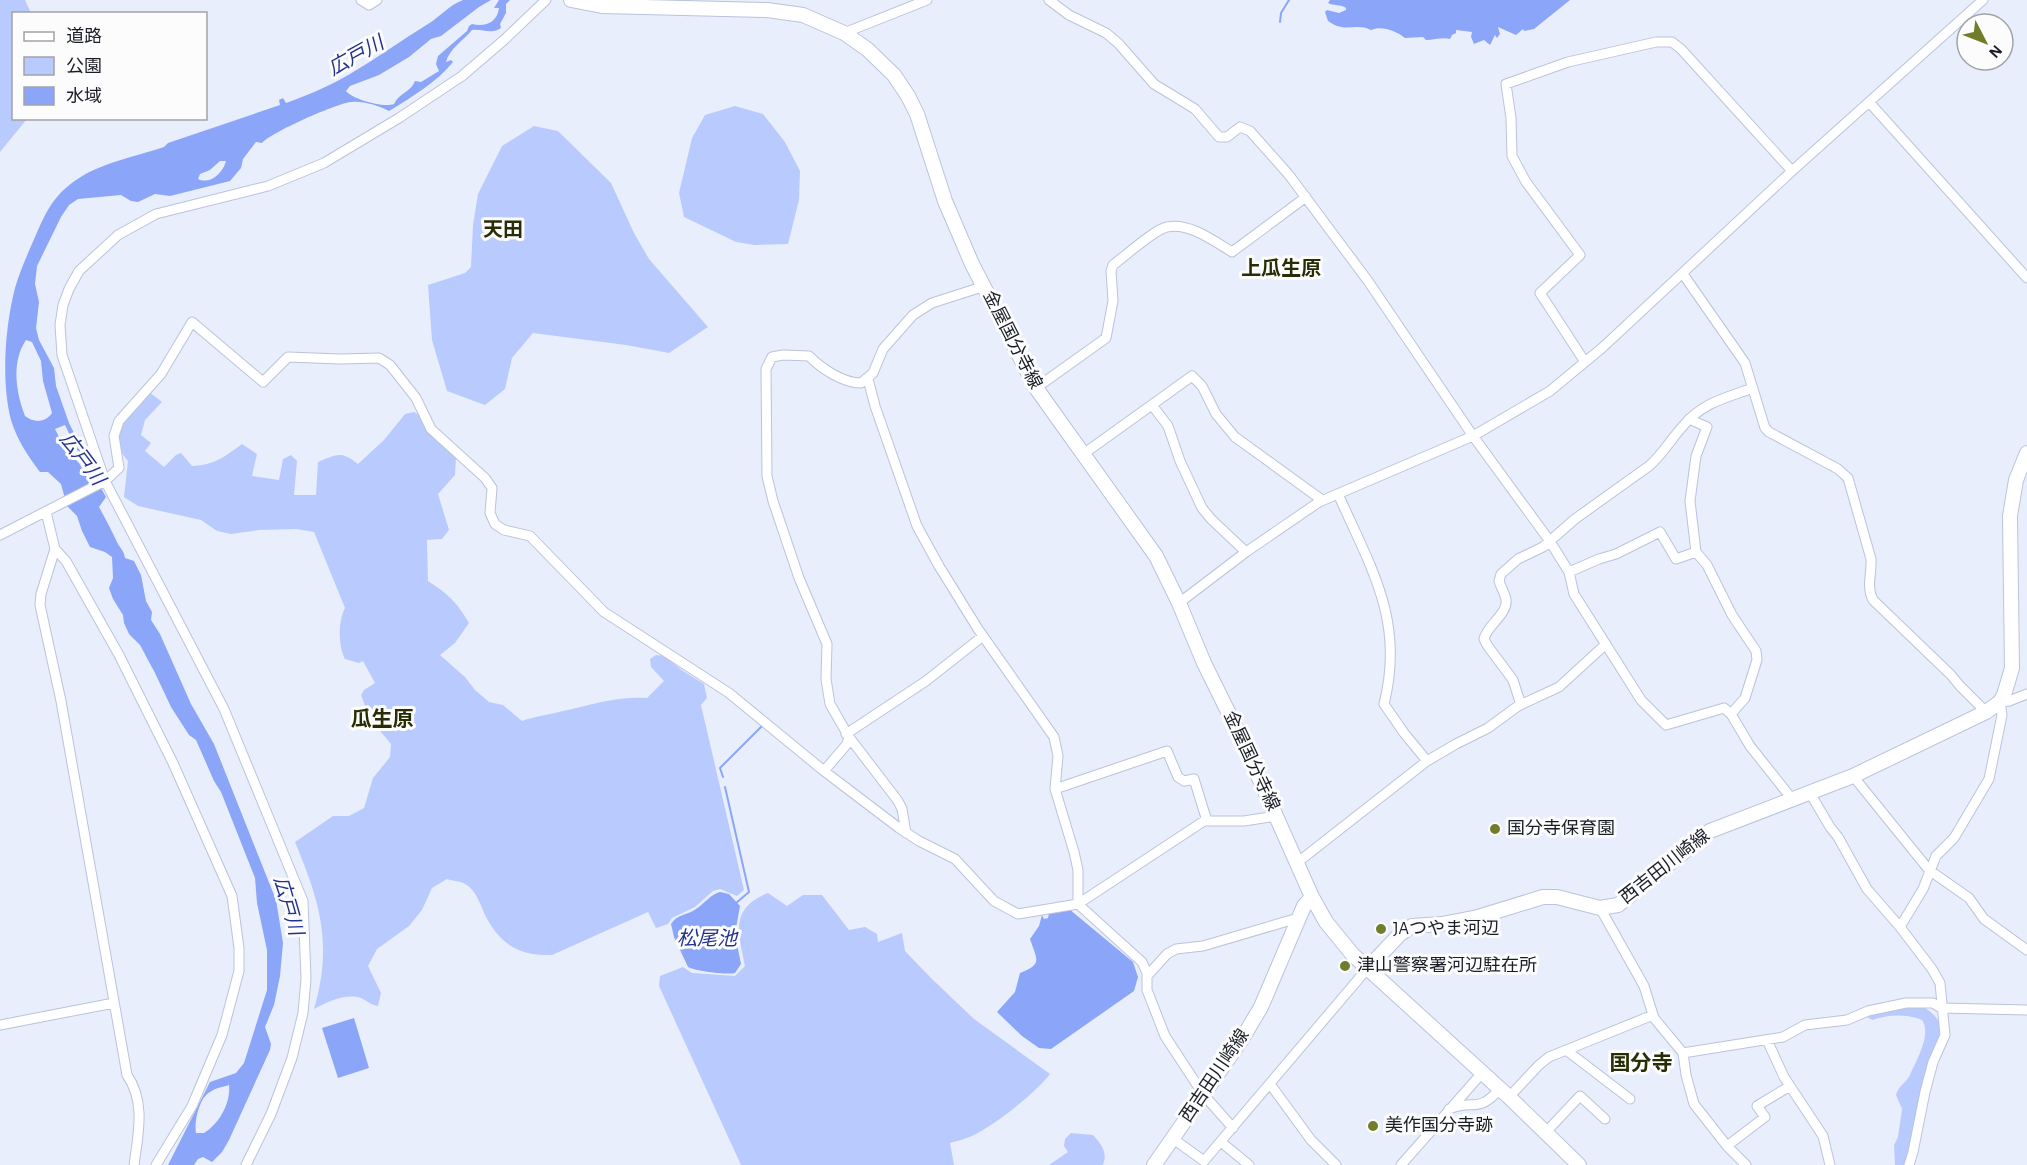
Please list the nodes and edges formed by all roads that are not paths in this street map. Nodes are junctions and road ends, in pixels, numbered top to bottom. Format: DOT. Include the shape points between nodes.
graph roads {
  1 [pos="361,0"];
  2 [pos="377,0"];
  3 [pos="546,0"];
  4 [pos="571,0"];
  5 [pos="927,0"];
  6 [pos="1049,0"];
  7 [pos="1983,0"];
  8 [pos="844,33"];
  9 [pos="1869,102"];
  10 [pos="1792,171"];
  11 [pos="1306,197"];
  12 [pos="1683,274"];
  13 [pos="2027,278"];
  14 [pos="985,286"];
  15 [pos="1585,362"];
  16 [pos="868,379"];
  17 [pos="1036,388"];
  18 [pos="1753,388"];
  19 [pos="1152,405"];
  20 [pos="1689,419"];
  21 [pos="1473,436"];
  22 [pos="2027,453"];
  23 [pos="1082,455"];
  24 [pos="2023,475"];
  25 [pos="105,481"];
  26 [pos="1338,494"];
  27 [pos="1322,500"];
  28 [pos="46,512"];
  29 [pos="0,535"];
  30 [pos="1550,540"];
  31 [pos="55,549"];
  32 [pos="1246,552"];
  33 [pos="1696,552"];
  34 [pos="1569,572"];
  35 [pos="1179,603"];
  36 [pos="983,636"];
  37 [pos="1606,644"];
  38 [pos="2027,694"];
  39 [pos="2000,702"];
  40 [pos="1521,705"];
  41 [pos="1986,712"];
  42 [pos="1731,714"];
  43 [pos="847,735"];
  44 [pos="1427,761"];
  45 [pos="824,771"];
  46 [pos="1853,776"];
  47 [pos="1055,789"];
  48 [pos="1810,793"];
  49 [pos="1792,799"];
  50 [pos="1276,816"];
  51 [pos="1208,820"];
  52 [pos="906,833"];
  53 [pos="1298,862"];
  54 [pos="1929,870"];
  55 [pos="1312,897"];
  56 [pos="1078,904"];
  57 [pos="1600,908"];
  58 [pos="1298,918"];
  59 [pos="1900,927"];
  60 [pos="2027,950"];
  61 [pos="1367,969"];
  62 [pos="1147,976"];
  63 [pos="114,1004"];
  64 [pos="1941,1008"];
  65 [pos="2027,1010"];
  66 [pos="1653,1015"];
  67 [pos="0,1025"];
  68 [pos="1767,1040"];
  69 [pos="1566,1050"];
  70 [pos="1683,1053"];
  71 [pos="1482,1073"];
  72 [pos="1270,1084"];
  73 [pos="1790,1086"];
  74 [pos="1505,1093"];
  75 [pos="1203,1094"];
  76 [pos="1630,1099"];
  77 [pos="1449,1109"];
  78 [pos="1605,1119"];
  79 [pos="1233,1128"];
  80 [pos="1546,1132"];
  81 [pos="1172,1138"];
  82 [pos="1221,1142"];
  83 [pos="1727,1146"];
  84 [pos="134,1165"];
  85 [pos="156,1165"];
  86 [pos="246,1165"];
  87 [pos="1154,1165"];
  88 [pos="1250,1165"];
  89 [pos="1336,1165"];
  90 [pos="1401,1165"];
  91 [pos="1579,1165"];
  92 [pos="1746,1165"];
  93 [pos="1830,1165"];
  94 [pos="1909,1165"];
  1 -- 2 [label="street" via="369,5"];
  3 -- 25 [label="street" via="462,76 324,163 268,186 156,214 118,235 79,271 63,305 62,355"];
  4 -- 8 [label="main road, 金屋国分寺線" via="602,6 767,9 803,15"];
  5 -- 8 [label="street"];
  6 -- 11 [label="street" via="1106,33 1154,84 1195,109 1219,137 1227,137 1240,127 1250,131"];
  7 -- 9 [label="street"];
  8 -- 14 [label="main road, 金屋国分寺線" via="886,66 908,96 921,123 949,212"];
  9 -- 10 [label="street"];
  9 -- 13 [label="street"];
  10 -- 12 [label="street"];
  10 -- 15 [label="street" via="1672,42 1656,42 1568,62 1506,84 1512,156 1526,182 1580,255 1540,293"];
  11 -- 17 [label="street" via="1232,252 1178,226 1156,232 1113,265 1113,301 1106,338"];
  11 -- 21 [label="street"];
  12 -- 15 [label="street"];
  12 -- 18 [label="street" via="1744,363"];
  14 -- 16 [label="street" via="932,303 913,315 883,349"];
  14 -- 17 [label="main road, 金屋国分寺線"];
  15 -- 21 [label="street" via="1550,391"];
  16 -- 36 [label="street" via="917,526"];
  16 -- 43 [label="street" via="851,383 809,356 772,357 766,369 767,476 799,578 827,644 830,704"];
  17 -- 23 [label="main road, 金屋国分寺線"];
  18 -- 20 [label="street" via="1707,404"];
  18 -- 41 [label="street" via="1769,432 1848,478 1871,559 1868,591 1873,600"];
  19 -- 23 [label="street"];
  19 -- 27 [label="street" via="1192,376 1235,437"];
  19 -- 32 [label="street" via="1168,426 1202,508"];
  20 -- 30 [label="street" via="1658,458"];
  20 -- 33 [label="street" via="1707,427 1696,456 1690,501"];
  21 -- 26 [label="street"];
  21 -- 30 [label="street"];
  22 -- 24 [label="main road"];
  23 -- 35 [label="main road, 金屋国分寺線" via="1156,556"];
  24 -- 39 [label="main road" via="2013,491 2010,516 2012,668"];
  25 -- 28 [label="street"];
  25 -- 45 [label="street" via="119,468 114,436 119,421 161,374 192,322 263,382 288,357 379,357 416,398 431,429 492,488 490,513 495,524 530,536 604,612 729,693"];
  25 -- 86 [label="street" via="224,709 303,901 303,1013 292,1058 271,1114"];
  26 -- 27 [label="street"];
  26 -- 44 [label="street" via="1376,580 1389,621 1390,672 1384,704"];
  27 -- 32 [label="street"];
  28 -- 29 [label="street"];
  28 -- 31 [label="street"];
  30 -- 34 [label="street"];
  30 -- 40 [label="street" via="1502,574 1499,581 1506,608 1484,635 1486,645 1513,680"];
  31 -- 63 [label="street" via="40,605 63,712"];
  31 -- 85 [label="street" via="66,561 132,682 232,896 238,971 222,1035 192,1106"];
  32 -- 35 [label="street"];
  33 -- 34 [label="street" via="1676,559 1660,532"];
  33 -- 42 [label="street" via="1756,651 1756,665 1745,698"];
  34 -- 37 [label="street" via="1575,594"];
  35 -- 50 [label="main road, 金屋国分寺線"];
  36 -- 43 [label="street"];
  36 -- 47 [label="street" via="1054,737 1058,756"];
  37 -- 40 [label="street" via="1559,687"];
  37 -- 42 [label="street" via="1641,700 1666,725 1718,708"];
  38 -- 39 [label="street"];
  39 -- 41 [label="main road, 西吉田川崎線"];
  39 -- 54 [label="street" via="1989,779 1954,838 1936,856"];
  40 -- 44 [label="street"];
  41 -- 46 [label="main road, 西吉田川崎線"];
  42 -- 49 [label="street" via="1750,746"];
  43 -- 45 [label="street" via="846,746"];
  43 -- 52 [label="street" via="898,801"];
  44 -- 53 [label="street"];
  45 -- 52 [label="street"];
  46 -- 48 [label="main road, 西吉田川崎線"];
  46 -- 54 [label="street"];
  47 -- 51 [label="street" via="1167,751 1178,777 1185,782 1194,779"];
  47 -- 56 [label="street" via="1078,870"];
  48 -- 49 [label="main road, 西吉田川崎線"];
  48 -- 59 [label="street" via="1867,890"];
  49 -- 57 [label="main road, 西吉田川崎線" via="1710,831 1623,902"];
  50 -- 51 [label="street" via="1244,822"];
  50 -- 53 [label="main road, 金屋国分寺線"];
  51 -- 56 [label="street"];
  52 -- 56 [label="street" via="955,859 994,901 1018,914"];
  53 -- 55 [label="main road, 金屋国分寺線"];
  54 -- 59 [label="street" via="1923,889"];
  54 -- 60 [label="street" via="1969,898 1984,919"];
  55 -- 58 [label="main road, 西吉田川崎線"];
  55 -- 61 [label="main road" via="1331,930"];
  56 -- 62 [label="street" via="1138,957"];
  57 -- 61 [label="main road, 西吉田川崎線" via="1543,897 1478,917 1412,926"];
  57 -- 66 [label="street" via="1644,986"];
  58 -- 62 [label="street" via="1203,946 1176,949"];
  58 -- 75 [label="main road, 西吉田川崎線" via="1261,1007"];
  59 -- 64 [label="street" via="1936,976"];
  61 -- 71 [label="main road"];
  61 -- 72 [label="street"];
  62 -- 75 [label="street" via="1148,993 1165,1036"];
  63 -- 67 [label="street"];
  63 -- 84 [label="street" via="127,1075 139,1106"];
  64 -- 65 [label="street"];
  64 -- 68 [label="street" via="1929,1002 1906,1003 1847,1020 1805,1025 1783,1037"];
  64 -- 94 [label="street" via="1945,1035 1924,1092"];
  66 -- 69 [label="street"];
  66 -- 70 [label="street"];
  68 -- 70 [label="street"];
  68 -- 73 [label="street"];
  69 -- 74 [label="street" via="1544,1060"];
  69 -- 76 [label="street"];
  70 -- 83 [label="street" via="1694,1104"];
  71 -- 74 [label="main road"];
  71 -- 77 [label="street"];
  72 -- 79 [label="street"];
  72 -- 89 [label="street" via="1311,1140"];
  73 -- 83 [label="street" via="1757,1106 1765,1117"];
  73 -- 93 [label="street" via="1823,1136"];
  74 -- 77 [label="street" via="1482,1105"];
  74 -- 80 [label="main road"];
  75 -- 79 [label="street"];
  75 -- 81 [label="main road, 西吉田川崎線"];
  77 -- 90 [label="street"];
  78 -- 80 [label="street" via="1580,1096"];
  79 -- 82 [label="street"];
  80 -- 91 [label="main road"];
  81 -- 82 [label="street" via="1204,1161"];
  81 -- 87 [label="main road, 西吉田川崎線"];
  82 -- 88 [label="street"];
  83 -- 92 [label="street"];
}
